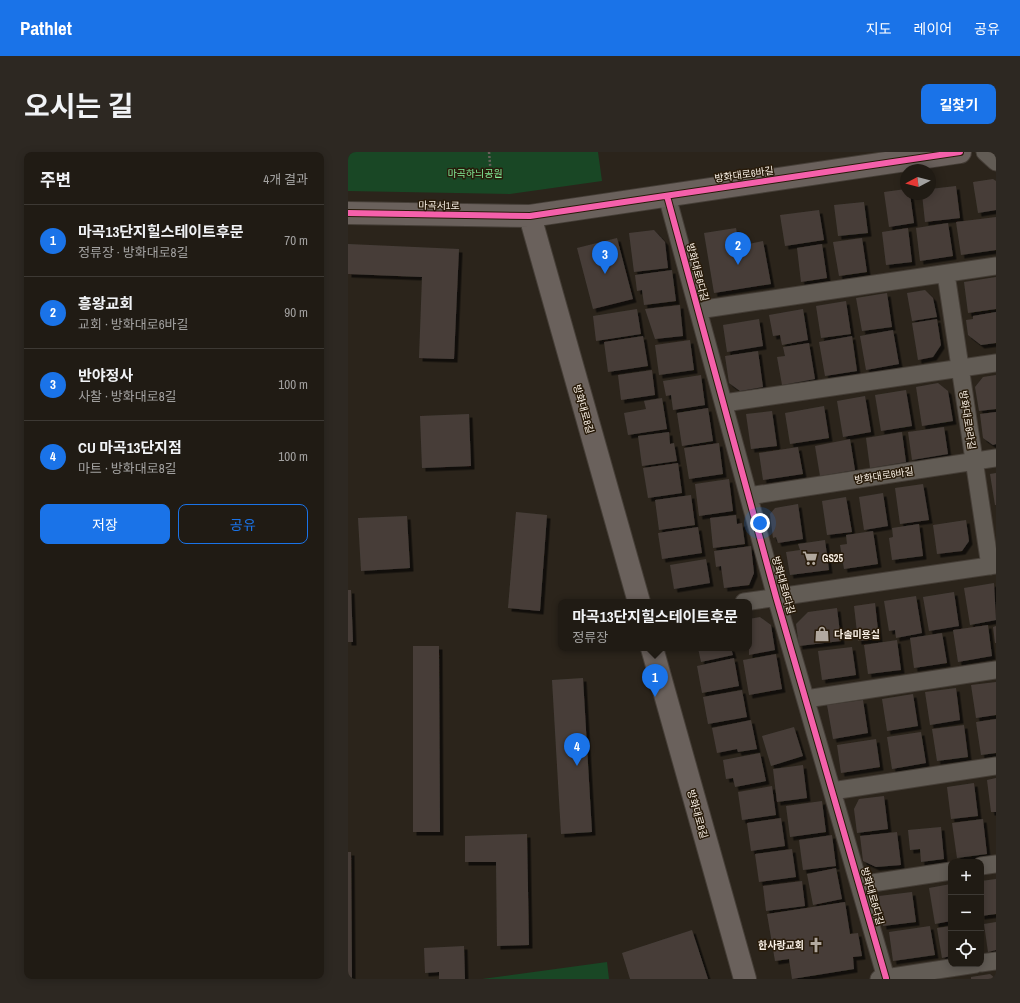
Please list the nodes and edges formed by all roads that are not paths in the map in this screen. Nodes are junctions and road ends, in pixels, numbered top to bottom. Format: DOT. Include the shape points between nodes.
graph roads {
  1 [pos="960,152"];
  2 [pos="985,152"];
  3 [pos="996,162"];
  4 [pos="667,196"];
  5 [pos="348,213"];
  6 [pos="530,216"];
  7 [pos="996,266"];
  8 [pos="946,274"];
  9 [pos="698,310"];
  10 [pos="996,363"];
  11 [pos="960,368"];
  12 [pos="724,403"];
  13 [pos="996,458"];
  14 [pos="974,461"];
  15 [pos="749,496"];
  16 [pos="993,566"];
  17 [pos="776,597"];
  18 [pos="638,599"];
  19 [pos="752,601"];
  20 [pos="653,651"];
  21 [pos="996,670"];
  22 [pos="806,699"];
  23 [pos="996,766"];
  24 [pos="832,791"];
  25 [pos="996,864"];
  26 [pos="984,866"];
  27 [pos="948,871"];
  28 [pos="859,885"];
  29 [pos="996,961"];
  30 [pos="984,963"];
  31 [pos="956,967"];
  32 [pos="882,978"];
  33 [pos="745,979"];
  1 -- 4 [label="street, 방화대로6바길"];
  2 -- 3 [label="street"];
  4 -- 6 [label="street, 방화대로6바길"];
  4 -- 9 [label="street, 방화대로6다길"];
  5 -- 6 [label="street, 마곡서1로"];
  6 -- 18 [label="street, 방화대로8길"];
  7 -- 8 [label="street"];
  8 -- 9 [label="street"];
  8 -- 11 [label="street, 방화대로6라길"];
  9 -- 12 [label="street, 방화대로6다길"];
  10 -- 11 [label="street"];
  11 -- 12 [label="street"];
  11 -- 14 [label="street, 방화대로6라길"];
  12 -- 15 [label="street, 방화대로6다길"];
  13 -- 14 [label="street, 방화대로6바길"];
  14 -- 15 [label="street, 방화대로6바길"];
  14 -- 16 [label="street, 방화대로6라길"];
  15 -- 17 [label="street, 방화대로6다길"];
  16 -- 17 [label="street, 방화대로6라길"];
  17 -- 19 [label="street, 방화대로6라길"];
  17 -- 22 [label="street, 방화대로6다길"];
  20 -- 33 [label="street, 방화대로8길"];
  21 -- 22 [label="street"];
  22 -- 24 [label="street, 방화대로6다길"];
  23 -- 24 [label="street"];
  24 -- 28 [label="street, 방화대로6다길"];
  25 -- 26 [label="street"];
  27 -- 28 [label="street, 방화대로6다길"];
  28 -- 32 [label="street, 방화대로6다길"];
  29 -- 30 [label="street"];
  31 -- 32 [label="street"];
}
